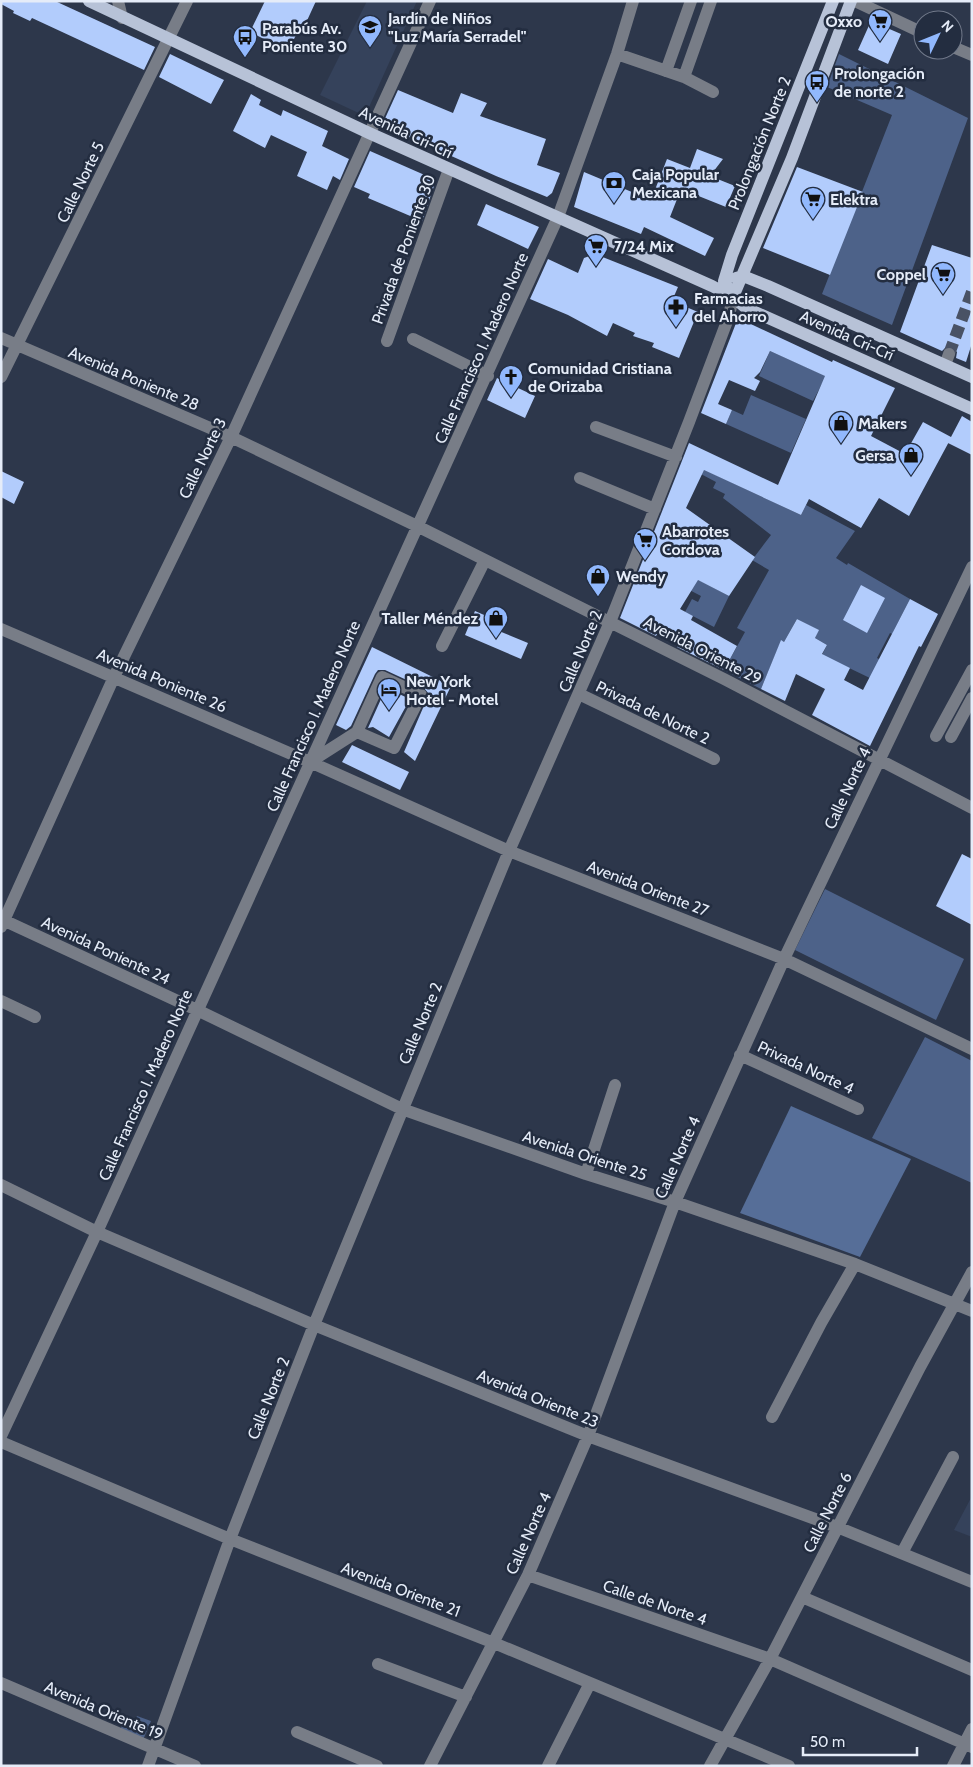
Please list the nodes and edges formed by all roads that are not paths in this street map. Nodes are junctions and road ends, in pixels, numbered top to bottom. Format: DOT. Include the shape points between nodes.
graph roads {
  1 [pos="89,1"];
  2 [pos="118,1"];
  3 [pos="187,1"];
  4 [pos="430,1"];
  5 [pos="633,1"];
  6 [pos="691,1"];
  7 [pos="711,1"];
  8 [pos="833,1"];
  9 [pos="851,1"];
  10 [pos="855,1"];
  11 [pos="122,18"];
  12 [pos="913,28"];
  13 [pos="169,40"];
  14 [pos="617,54"];
  15 [pos="666,71"];
  16 [pos="684,77"];
  17 [pos="713,92"];
  18 [pos="369,133"];
  19 [pos="449,169"];
  20 [pos="558,217"];
  21 [pos="743,276"];
  22 [pos="724,281"];
  23 [pos="712,286"];
  24 [pos="733,297"];
  25 [pos="1,338"];
  26 [pos="413,339"];
  27 [pos="386,341"];
  28 [pos="17,346"];
  29 [pos="488,376"];
  30 [pos="972,376"];
  31 [pos="1,377"];
  32 [pos="972,409"];
  33 [pos="596,427"];
  34 [pos="231,437"];
  35 [pos="676,457"];
  36 [pos="580,478"];
  37 [pos="655,509"];
  38 [pos="417,526"];
  39 [pos="485,560"];
  40 [pos="972,567"];
  41 [pos="610,622"];
  42 [pos="1,630"];
  43 [pos="442,646"];
  44 [pos="972,670"];
  45 [pos="114,677"];
  46 [pos="579,694"];
  47 [pos="972,698"];
  48 [pos="358,732"];
  49 [pos="936,736"];
  50 [pos="951,737"];
  51 [pos="714,759"];
  52 [pos="878,761"];
  53 [pos="310,762"];
  54 [pos="972,808"];
  55 [pos="509,851"];
  56 [pos="2,922"];
  57 [pos="784,959"];
  58 [pos="1,1001"];
  59 [pos="197,1010"];
  60 [pos="35,1017"];
  61 [pos="972,1049"];
  62 [pos="740,1054"];
  63 [pos="615,1085"];
  64 [pos="402,1109"];
  65 [pos="858,1109"];
  66 [pos="586,1174"];
  67 [pos="1,1184"];
  68 [pos="675,1202"];
  69 [pos="97,1232"];
  70 [pos="855,1264"];
  71 [pos="972,1272"];
  72 [pos="956,1303"];
  73 [pos="972,1311"];
  74 [pos="314,1325"];
  75 [pos="772,1417"];
  76 [pos="1,1436"];
  77 [pos="588,1436"];
  78 [pos="1,1442"];
  79 [pos="953,1457"];
  80 [pos="838,1527"];
  81 [pos="230,1539"];
  82 [pos="902,1553"];
  83 [pos="528,1575"];
  84 [pos="972,1582"];
  85 [pos="802,1597"];
  86 [pos="494,1643"];
  87 [pos="770,1659"];
  88 [pos="378,1664"];
  89 [pos="972,1670"];
  90 [pos="1,1683"];
  91 [pos="590,1683"];
  92 [pos="466,1697"];
  93 [pos="972,1729"];
  94 [pos="297,1732"];
  95 [pos="724,1739"];
  96 [pos="968,1745"];
  97 [pos="154,1750"];
  98 [pos="148,1766"];
  99 [pos="195,1766"];
  100 [pos="377,1766"];
  101 [pos="430,1766"];
  102 [pos="548,1766"];
  103 [pos="710,1766"];
  104 [pos="789,1766"];
  105 [pos="952,1766"];
  1 -- 11 [label="main road, Avenida Cri-Crí"];
  2 -- 11 [label="street"];
  3 -- 13 [label="street, Calle Norte 5"];
  4 -- 18 [label="street, Calle Norte 3"];
  5 -- 14 [label="street, Calle Francisco I. Madero Norte"];
  6 -- 15 [label="street"];
  7 -- 16 [label="street"];
  8 -- 22 [label="main road, Prolongación Norte 2"];
  9 -- 21 [label="main road"];
  10 -- 12 [label="street"];
  11 -- 13 [label="main road, Avenida Cri-Crí"];
  13 -- 18 [label="main road, Avenida Cri-Crí"];
  13 -- 28 [label="street, Calle Norte 5"];
  14 -- 15 [label="street"];
  14 -- 20 [label="street, Calle Francisco I. Madero Norte"];
  15 -- 16 [label="street"];
  16 -- 17 [label="street"];
  18 -- 19 [label="main road, Avenida Cri-Crí"];
  18 -- 34 [label="street, Calle Norte 3"];
  19 -- 20 [label="main road, Avenida Cri-Crí"];
  19 -- 27 [label="street, Privada de Poniente 30"];
  20 -- 23 [label="main road, Avenida Cri-Crí"];
  20 -- 29 [label="street, Calle Francisco I. Madero Norte"];
  21 -- 22 [label="main road"];
  21 -- 24 [label="main road"];
  21 -- 30 [label="main road, Avenida Cri-Crí" via="947,360"];
  22 -- 23 [label="main road"];
  22 -- 24 [label="main road"];
  23 -- 24 [label="main road, Avenida Cri-Crí"];
  24 -- 32 [label="main road, Avenida Cri-Crí" via="746,308"];
  24 -- 35 [label="street, Calle Norte 2" via="729,316"];
  25 -- 28 [label="street, Avenida Poniente 28"];
  26 -- 29 [label="street"];
  28 -- 31 [label="street, Calle Norte 5"];
  28 -- 34 [label="street, Avenida Poniente 28"];
  29 -- 38 [label="street, Calle Francisco I. Madero Norte"];
  33 -- 35 [label="street"];
  34 -- 38 [label="street, Avenida Poniente 28"];
  34 -- 45 [label="street, Calle Norte 3"];
  35 -- 37 [label="street, Calle Norte 2"];
  36 -- 37 [label="street"];
  37 -- 41 [label="street, Calle Norte 2"];
  38 -- 39 [label="street, Avenida Oriente 29"];
  38 -- 53 [label="street, Calle Francisco I. Madero Norte"];
  39 -- 41 [label="street, Avenida Oriente 29"];
  39 -- 43 [label="street"];
  40 -- 52 [label="street, Calle Norte 4"];
  41 -- 46 [label="street, Calle Norte 2"];
  41 -- 52 [label="street, Avenida Oriente 29"];
  42 -- 45 [label="street, Avenida Poniente 26"];
  44 -- 49 [label="street"];
  45 -- 53 [label="street, Avenida Poniente 26"];
  45 -- 56 [label="street, Calle Norte 3"];
  46 -- 51 [label="street, Privada de Norte 2"];
  46 -- 55 [label="street, Calle Norte 2"];
  47 -- 50 [label="street"];
  48 -- 48 [label="street" via="394,748 421,695 382,677"];
  48 -- 53 [label="street"];
  52 -- 54 [label="street, Avenida Oriente 29"];
  52 -- 57 [label="street, Calle Norte 4"];
  53 -- 55 [label="street, Avenida Oriente 27"];
  53 -- 59 [label="street, Calle Francisco I. Madero Norte"];
  55 -- 57 [label="street, Avenida Oriente 27"];
  55 -- 64 [label="street, Calle Norte 2"];
  56 -- 59 [label="street, Avenida Poniente 24"];
  57 -- 61 [label="street, Avenida Oriente 27"];
  57 -- 62 [label="street, Calle Norte 4"];
  58 -- 60 [label="street"];
  59 -- 64 [label="street, Avenida Oriente 25"];
  59 -- 69 [label="street, Calle Francisco I. Madero Norte"];
  62 -- 65 [label="street, Privada Norte 4"];
  62 -- 68 [label="street, Calle Norte 4"];
  63 -- 66 [label="street"];
  64 -- 66 [label="street, Avenida Oriente 25"];
  64 -- 74 [label="street, Calle Norte 2"];
  66 -- 68 [label="street, Avenida Oriente 25"];
  67 -- 69 [label="street, Avenida Oriente 23"];
  68 -- 70 [label="street, Avenida Oriente 25"];
  68 -- 77 [label="street, Calle Norte 4"];
  69 -- 74 [label="street, Avenida Oriente 23"];
  69 -- 76 [label="street, Calle Francisco I. Madero Norte"];
  70 -- 72 [label="street, Avenida Oriente 25"];
  70 -- 75 [label="street" via="820,1323"];
  71 -- 72 [label="street, Calle Norte 6"];
  72 -- 73 [label="street, Avenida Oriente 25"];
  72 -- 80 [label="street, Calle Norte 6"];
  74 -- 77 [label="street, Avenida Oriente 23"];
  74 -- 81 [label="street, Calle Norte 2"];
  77 -- 80 [label="street, Avenida Oriente 23"];
  77 -- 83 [label="street, Calle Norte 4"];
  78 -- 81 [label="street, Avenida Oriente 21"];
  79 -- 82 [label="street"];
  80 -- 82 [label="street, Avenida Oriente 23"];
  80 -- 85 [label="street, Calle Norte 6"];
  81 -- 86 [label="street, Avenida Oriente 21"];
  81 -- 97 [label="street, Calle Norte 2"];
  82 -- 84 [label="street, Avenida Oriente 23"];
  83 -- 86 [label="street, Calle Norte 4"];
  83 -- 87 [label="street, Calle de Norte 4"];
  85 -- 87 [label="street, Calle Norte 6"];
  85 -- 89 [label="street"];
  86 -- 91 [label="street, Avenida Oriente 21"];
  86 -- 92 [label="street, Calle Norte 4"];
  87 -- 95 [label="street, Calle Norte 6"];
  87 -- 96 [label="street, Calle de Norte 4"];
  88 -- 92 [label="street"];
  90 -- 97 [label="street, Avenida Oriente 19"];
  91 -- 95 [label="street, Avenida Oriente 21"];
  91 -- 102 [label="street"];
  92 -- 101 [label="street, Calle Norte 4"];
  93 -- 96 [label="street"];
  94 -- 100 [label="street"];
  95 -- 103 [label="street, Calle Norte 6"];
  95 -- 104 [label="street, Avenida Oriente 21"];
  96 -- 105 [label="street"];
  97 -- 98 [label="street, Calle Norte 2"];
  97 -- 99 [label="street, Avenida Oriente 19"];
}
